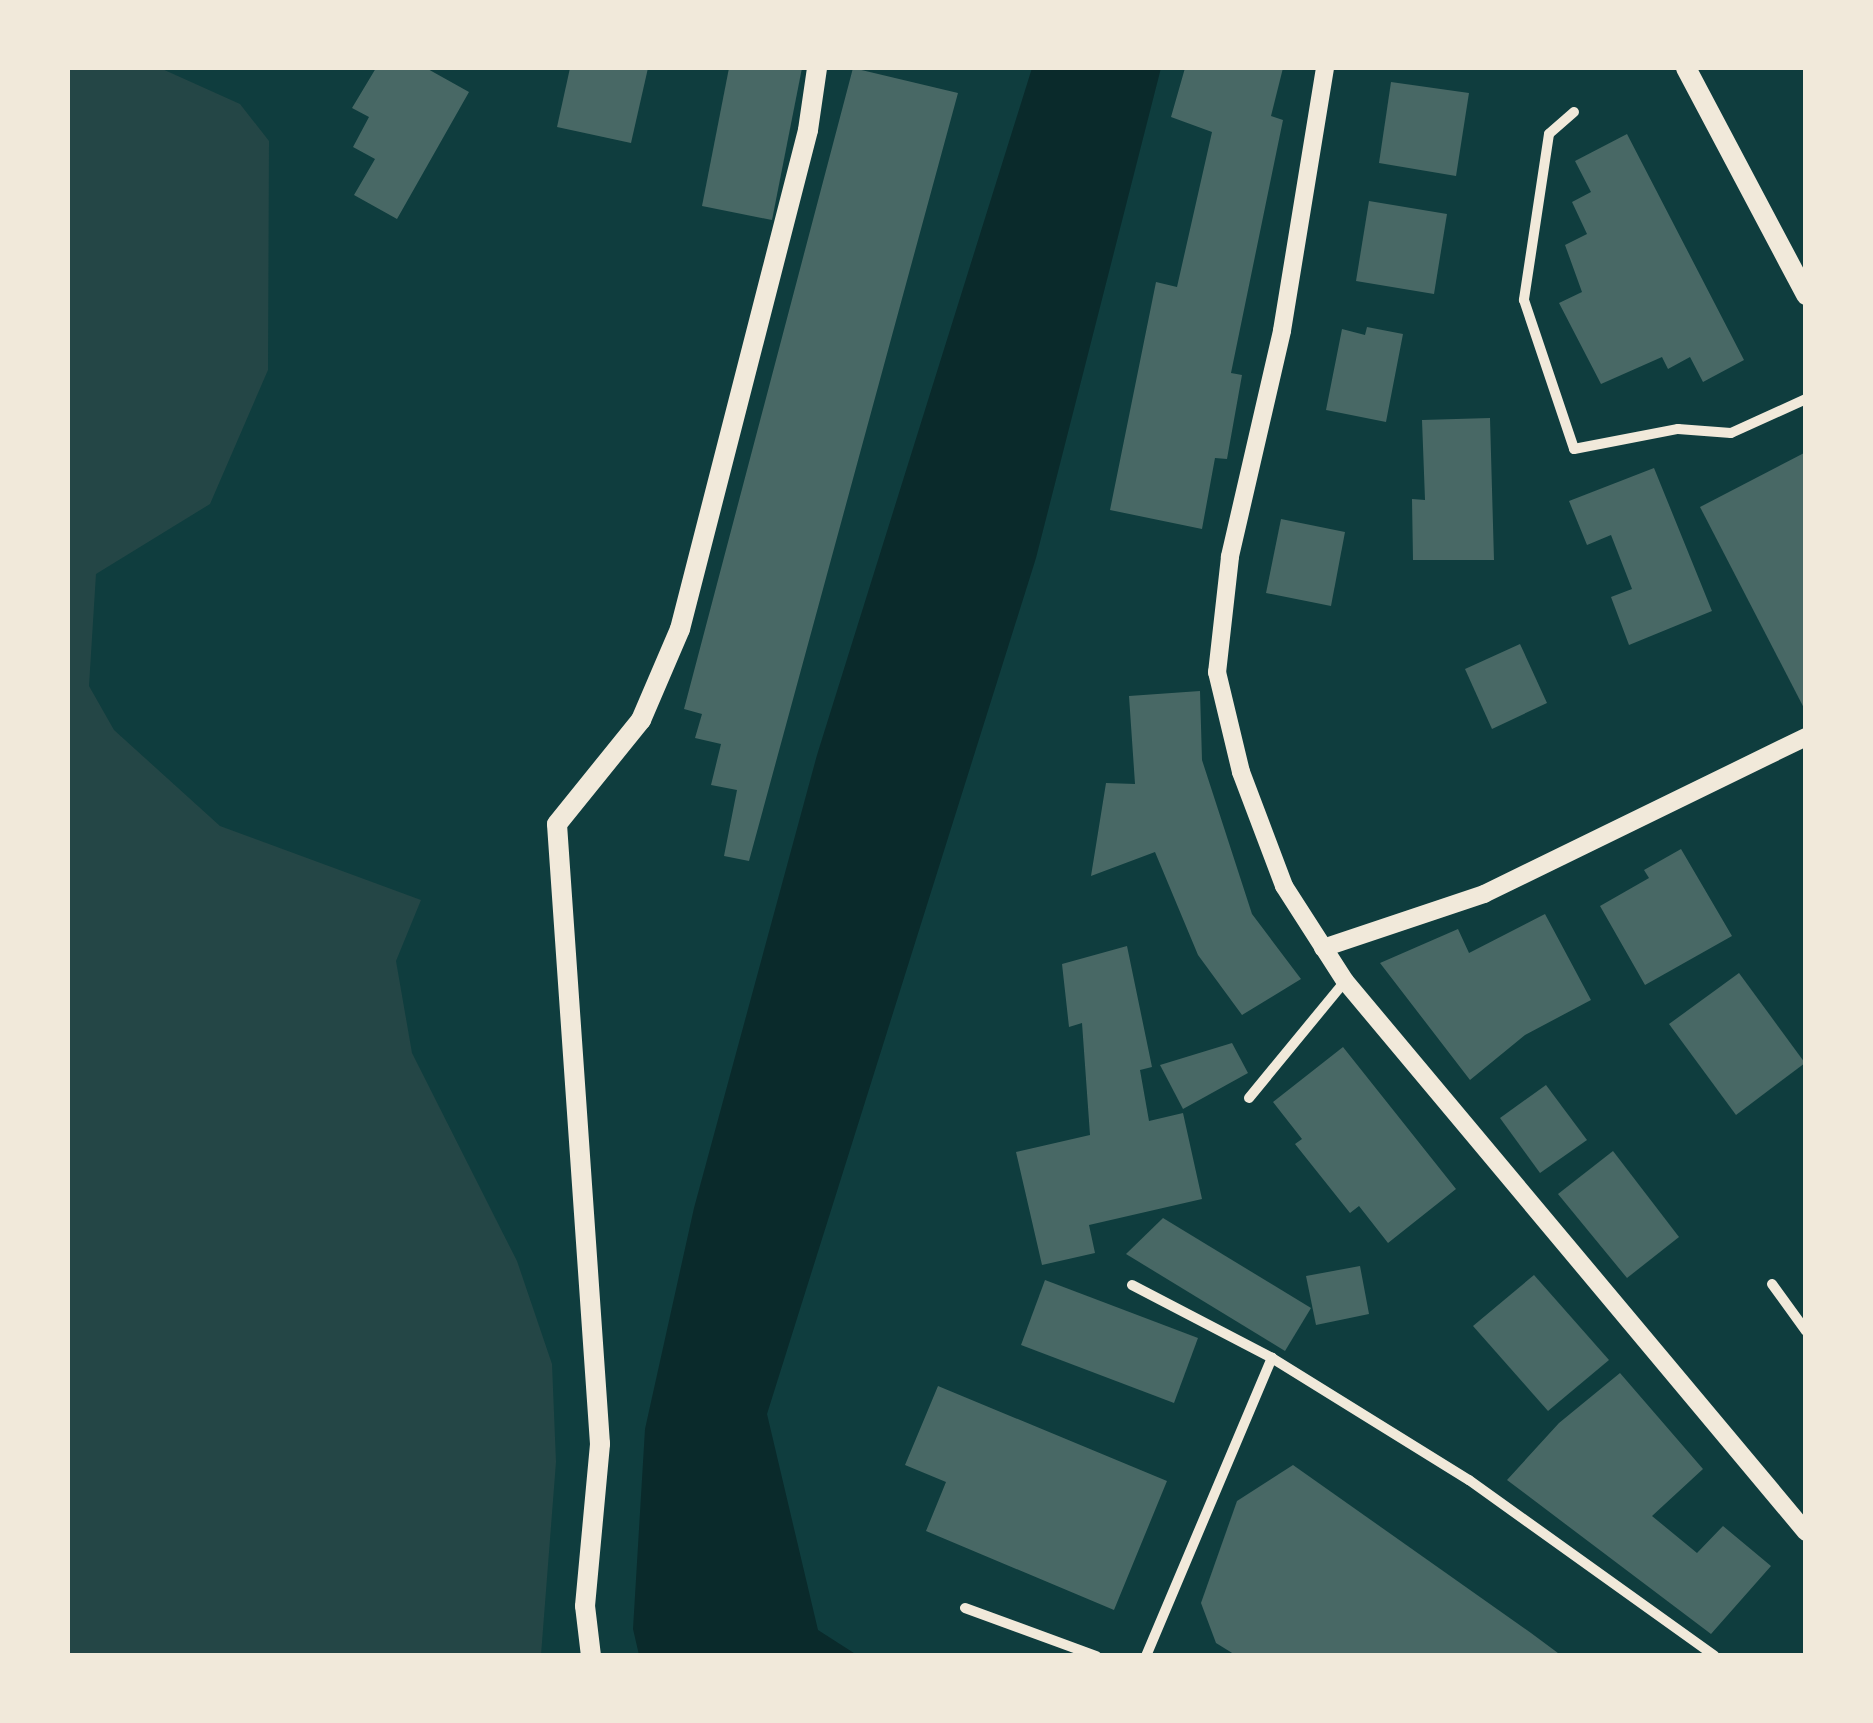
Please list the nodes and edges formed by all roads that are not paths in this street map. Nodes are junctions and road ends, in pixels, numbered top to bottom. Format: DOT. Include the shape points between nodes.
graph roads {
  1 [pos="818,68"];
  2 [pos="1325,68"];
  3 [pos="1686,68"];
  4 [pos="1574,112"];
  5 [pos="1806,295"];
  6 [pos="1806,399"];
  7 [pos="1806,737"];
  8 [pos="1323,948"];
  9 [pos="1345,981"];
  10 [pos="1249,1098"];
  11 [pos="1772,1284"];
  12 [pos="1132,1286"];
  13 [pos="1806,1331"];
  14 [pos="1272,1358"];
  15 [pos="1806,1532"];
  16 [pos="965,1608"];
  17 [pos="591,1656"];
  18 [pos="1096,1656"];
  19 [pos="1146,1656"];
  20 [pos="1716,1656"];
  1 -- 17 [label="main road" via="808,130 680,628 641,720 557,824 600,1444 585,1606"];
  2 -- 8 [label="street" via="1282,331 1230,557 1217,672 1241,772 1278,870"];
  3 -- 5 [label="main road"];
  4 -- 6 [label="street" via="1549,134 1524,300 1574,449 1678,429 1731,433"];
  7 -- 8 [label="street" via="1484,894"];
  8 -- 9 [label="street"];
  9 -- 10 [label="street"];
  9 -- 15 [label="street"];
  11 -- 13 [label="street"];
  12 -- 14 [label="street"];
  14 -- 19 [label="street"];
  14 -- 20 [label="street" via="1469,1480"];
  16 -- 18 [label="street"];
}
